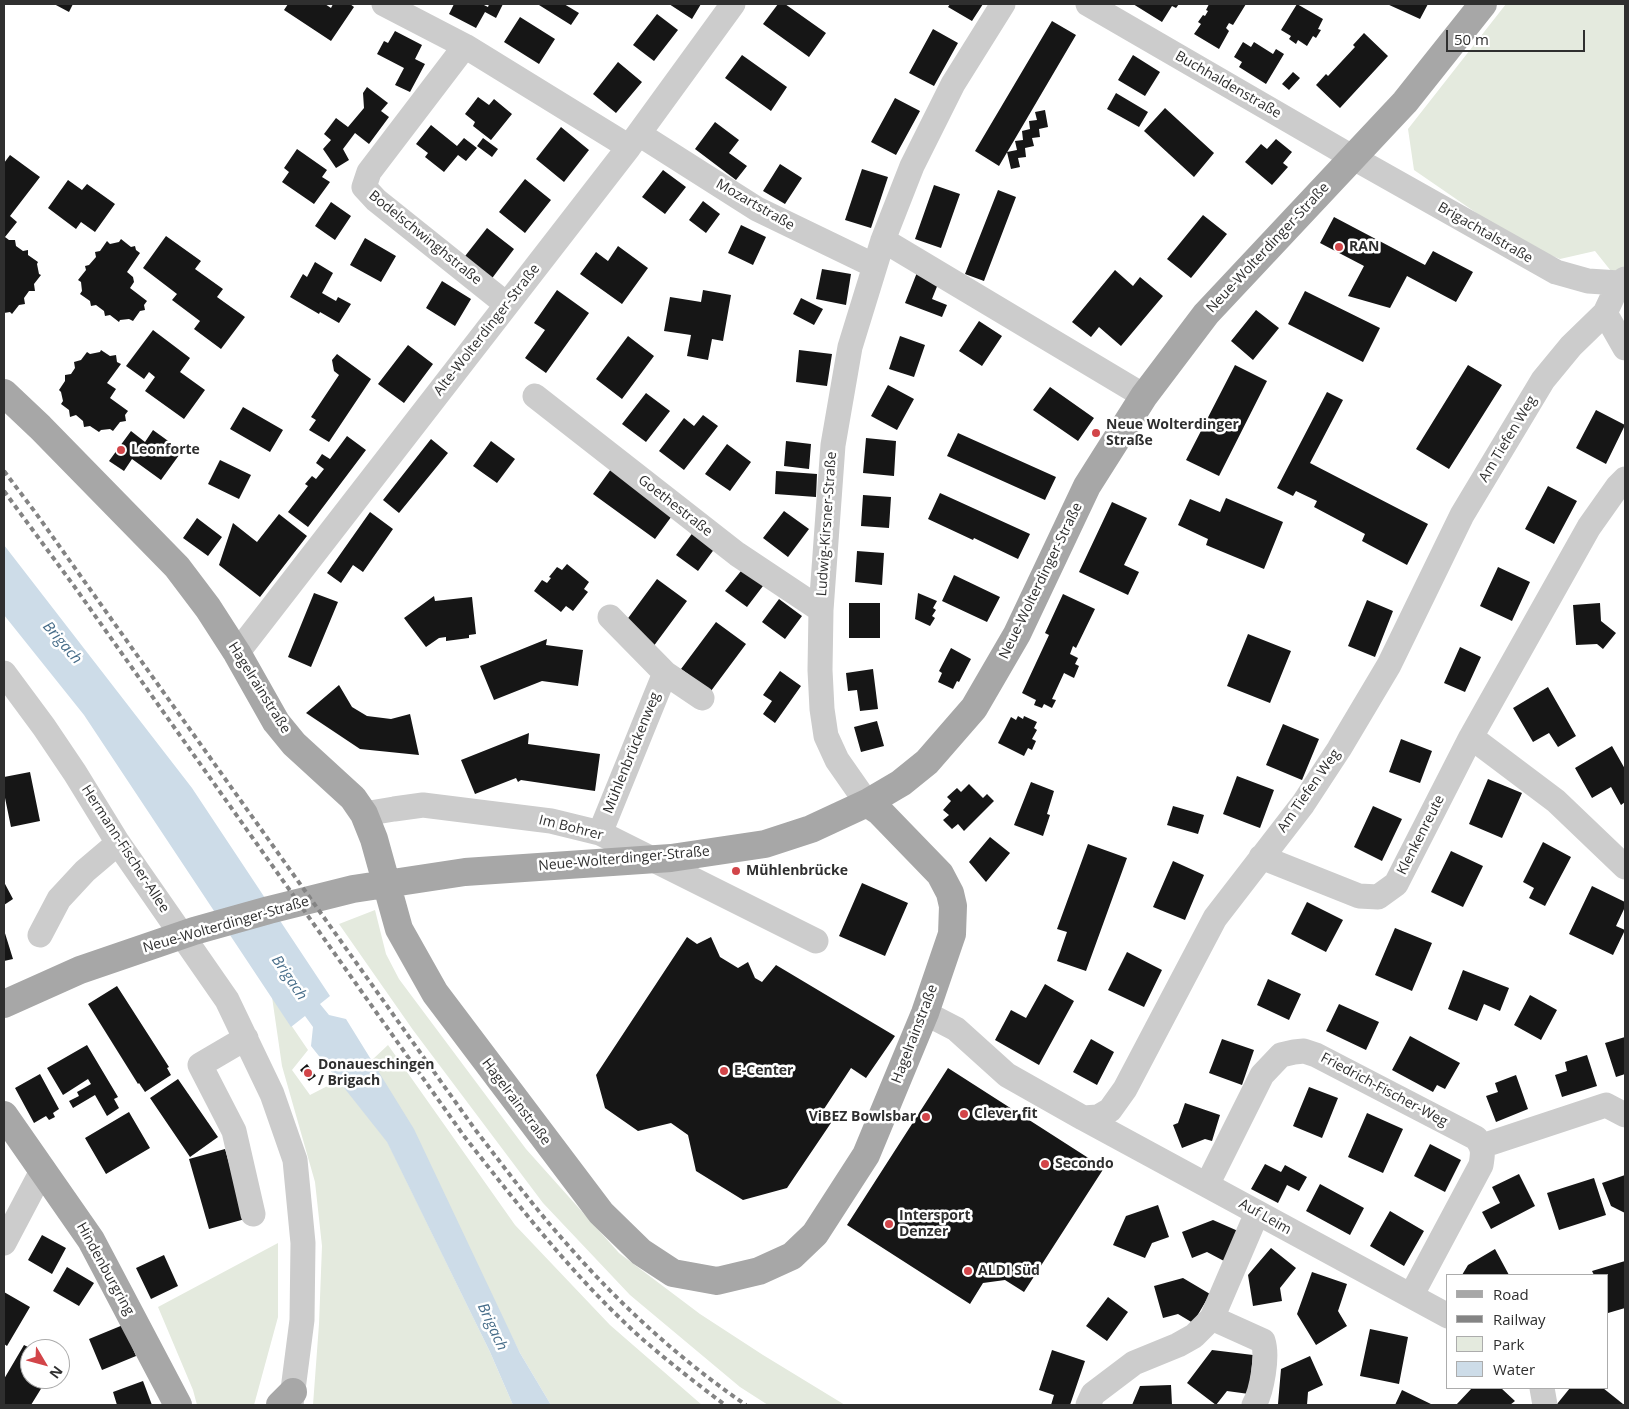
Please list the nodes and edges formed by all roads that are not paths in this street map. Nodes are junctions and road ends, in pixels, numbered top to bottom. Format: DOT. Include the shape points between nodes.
graph roads {
  1 [pos="384,4"];
  2 [pos="733,4"];
  3 [pos="1003,4"];
  4 [pos="1482,4"];
  5 [pos="1101,7"];
  6 [pos="466,46"];
  7 [pos="634,140"];
  8 [pos="1352,158"];
  9 [pos="883,240"];
  10 [pos="875,266"];
  11 [pos="1622,281"];
  12 [pos="506,304"];
  13 [pos="1604,313"];
  14 [pos="1625,348"];
  15 [pos="4,393"];
  16 [pos="535,396"];
  17 [pos="1144,396"];
  18 [pos="1625,479"];
  19 [pos="821,610"];
  20 [pos="610,617"];
  21 [pos="237,653"];
  22 [pos="4,673"];
  23 [pos="665,673"];
  24 [pos="702,698"];
  25 [pos="1471,736"];
  26 [pos="866,803"];
  27 [pos="364,814"];
  28 [pos="600,833"];
  29 [pos="118,843"];
  30 [pos="1261,857"];
  31 [pos="1625,867"];
  32 [pos="40,935"];
  33 [pos="816,941"];
  34 [pos="4,1004"];
  35 [pos="925,1013"];
  36 [pos="246,1038"];
  37 [pos="4,1115"];
  38 [pos="1625,1115"];
  39 [pos="1083,1118"];
  40 [pos="1482,1146"];
  41 [pos="43,1169"];
  42 [pos="1207,1185"];
  43 [pos="1257,1213"];
  44 [pos="253,1214"];
  45 [pos="4,1243"];
  46 [pos="1411,1296"];
  47 [pos="1446,1315"];
  48 [pos="1212,1318"];
  49 [pos="1542,1389"];
  50 [pos="288,1401"];
  51 [pos="178,1405"];
  52 [pos="1088,1405"];
  53 [pos="1254,1405"];
  54 [pos="1545,1405"];
  1 -- 6 [label="street"];
  2 -- 7 [label="street, Alte-Wolterdinger-Straße"];
  3 -- 9 [label="street, Ludwig-Kirsner-Straße" via="953,84 912,166"];
  4 -- 8 [label="main road, Neue-Wolterdinger-Straße" via="1405,102"];
  5 -- 8 [label="street, Buchhaldenstraße"];
  6 -- 7 [label="street"];
  6 -- 12 [label="street, Bodelschwinghstraße" via="369,172 364,188"];
  7 -- 10 [label="street, Mozartstraße" via="757,209"];
  7 -- 12 [label="street, Alte-Wolterdinger-Straße"];
  8 -- 11 [label="street, Brigachtalstraße" via="1556,272 1588,282"];
  8 -- 17 [label="main road, Neue-Wolterdinger-Straße" via="1206,314"];
  9 -- 10 [label="street, Ludwig-Kirsner-Straße"];
  9 -- 17 [label="street"];
  10 -- 19 [label="street, Ludwig-Kirsner-Straße" via="850,347 833,445"];
  11 -- 13 [label="street, Am Tiefen Weg"];
  12 -- 21 [label="street, Alte-Wolterdinger-Straße"];
  13 -- 14 [label="street"];
  13 -- 30 [label="street, Am Tiefen Weg" via="1543,380 1462,515 1389,665 1303,804"];
  15 -- 21 [label="main road, Hagelrainstraße" via="177,567"];
  16 -- 19 [label="street, Goethestraße" via="736,554"];
  17 -- 26 [label="main road, Neue-Wolterdinger-Straße" via="1087,486 1017,634 974,708 926,762"];
  18 -- 25 [label="street, Klenkenreute" via="1589,527"];
  19 -- 26 [label="street, Ludwig-Kirsner-Straße" via="820,670 826,736 837,760"];
  20 -- 23 [label="street, Mühlenbrückenweg"];
  21 -- 27 [label="main road, Hagelrainstraße" via="276,722 294,744 353,798"];
  22 -- 29 [label="street, Hermann-Fischer-Allee" via="75,772"];
  23 -- 24 [label="street, Mühlenbrückenweg"];
  23 -- 28 [label="street, Mühlenbrückenweg"];
  25 -- 30 [label="street, Klenkenreute" via="1396,884 1378,897 1359,896"];
  25 -- 31 [label="street" via="1556,801"];
  26 -- 34 [label="main road, Neue-Wolterdinger-Straße" via="811,829 765,844 671,858 465,872 353,889 194,932 80,970"];
  26 -- 35 [label="main road, Hagelrainstraße" via="879,811 940,874 950,893 952,934"];
  27 -- 28 [label="street, Im Bohrer" via="423,806 550,820"];
  27 -- 35 [label="main road, Hagelrainstraße" via="399,929 435,993 601,1213 641,1252 673,1273 718,1281 759,1271 792,1256 815,1234 866,1156"];
  28 -- 33 [label="street, Im Bohrer"];
  29 -- 32 [label="street" via="59,899"];
  29 -- 36 [label="street, Hermann-Fischer-Allee" via="227,1000"];
  30 -- 39 [label="street, Am Tiefen Weg" via="1214,918 1125,1089 1110,1110 1098,1117"];
  35 -- 39 [label="street" via="956,1029 1006,1075"];
  36 -- 44 [label="street" via="200,1066 234,1132"];
  36 -- 50 [label="street, Hermann-Fischer-Allee" via="272,1094 295,1160 303,1243 302,1320"];
  37 -- 41 [label="main road, Hindenburgring"];
  38 -- 40 [label="street" via="1606,1105"];
  39 -- 42 [label="street, Auf Leim"];
  40 -- 42 [label="street, Friedrich-Fischer-Weg" via="1476,1138 1316,1055 1294,1052 1281,1055 1262,1075"];
  40 -- 46 [label="street" via="1481,1166"];
  41 -- 45 [label="street"];
  41 -- 51 [label="main road, Hindenburgring" via="91,1240"];
  42 -- 43 [label="street, Auf Leim"];
  43 -- 46 [label="street, Auf Leim"];
  43 -- 48 [label="street"];
  46 -- 47 [label="street, Auf Leim"];
  48 -- 52 [label="street" via="1194,1336 1134,1363 1092,1394"];
  48 -- 53 [label="street" via="1263,1341 1266,1350 1259,1397"];
  49 -- 54 [label="street"];
}
